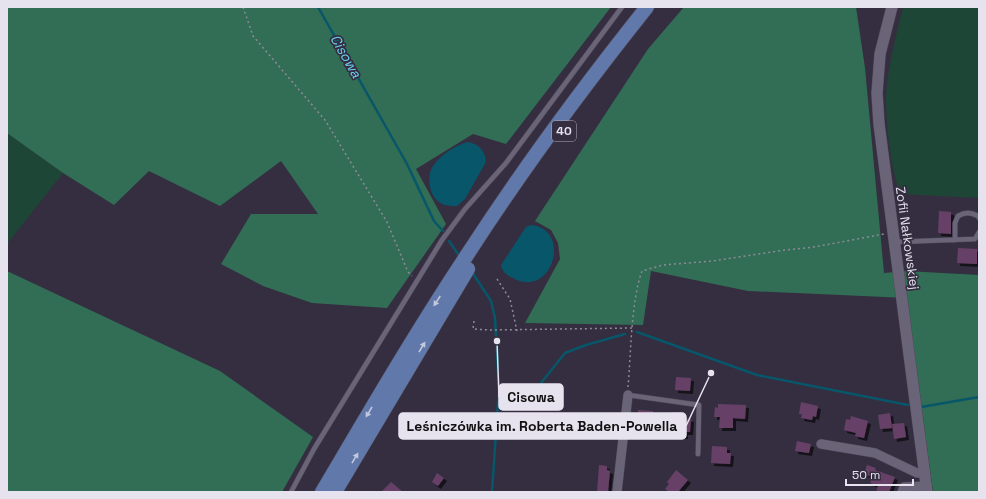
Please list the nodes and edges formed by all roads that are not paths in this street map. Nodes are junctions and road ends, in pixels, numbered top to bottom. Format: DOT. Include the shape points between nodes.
graph roads {
  1 [pos="622,7"];
  2 [pos="647,7"];
  3 [pos="659,7"];
  4 [pos="892,7"];
  5 [pos="979,218"];
  6 [pos="979,232"];
  7 [pos="894,237"];
  8 [pos="955,240"];
  9 [pos="472,255"];
  10 [pos="461,272"];
  11 [pos="628,395"];
  12 [pos="821,444"];
  13 [pos="698,454"];
  14 [pos="926,473"];
  15 [pos="927,489"];
  16 [pos="291,492"];
  17 [pos="322,492"];
  18 [pos="335,492"];
  19 [pos="617,492"];
  20 [pos="902,492"];
  1 -- 16 [label="lane" via="506,163 465,209 442,240 314,449"];
  2 -- 9 [label="main road, 40" via="546,140"];
  3 -- 9 [label="main road, 40"];
  4 -- 7 [label="street, Zofii Nałkowskiej" via="880,54 877,93"];
  5 -- 8 [label="lane" via="971,212 964,212 958,216 955,223"];
  6 -- 8 [label="lane" via="975,239"];
  7 -- 8 [label="lane"];
  7 -- 14 [label="street, Zofii Nałkowskiej"];
  9 -- 10 [label="main road, 40"];
  10 -- 17 [label="main road, 40, one-way" via="407,349"];
  18 -- 10 [label="main road, 40, one-way" via="453,297"];
  11 -- 13 [label="lane" via="699,404"];
  11 -- 19 [label="street"];
  12 -- 14 [label="street" via="875,453 918,473"];
  14 -- 15 [label="street, Zofii Nałkowskiej"];
  15 -- 20 [label="street, Zofii Nałkowskiej" via="904,487"];
}
